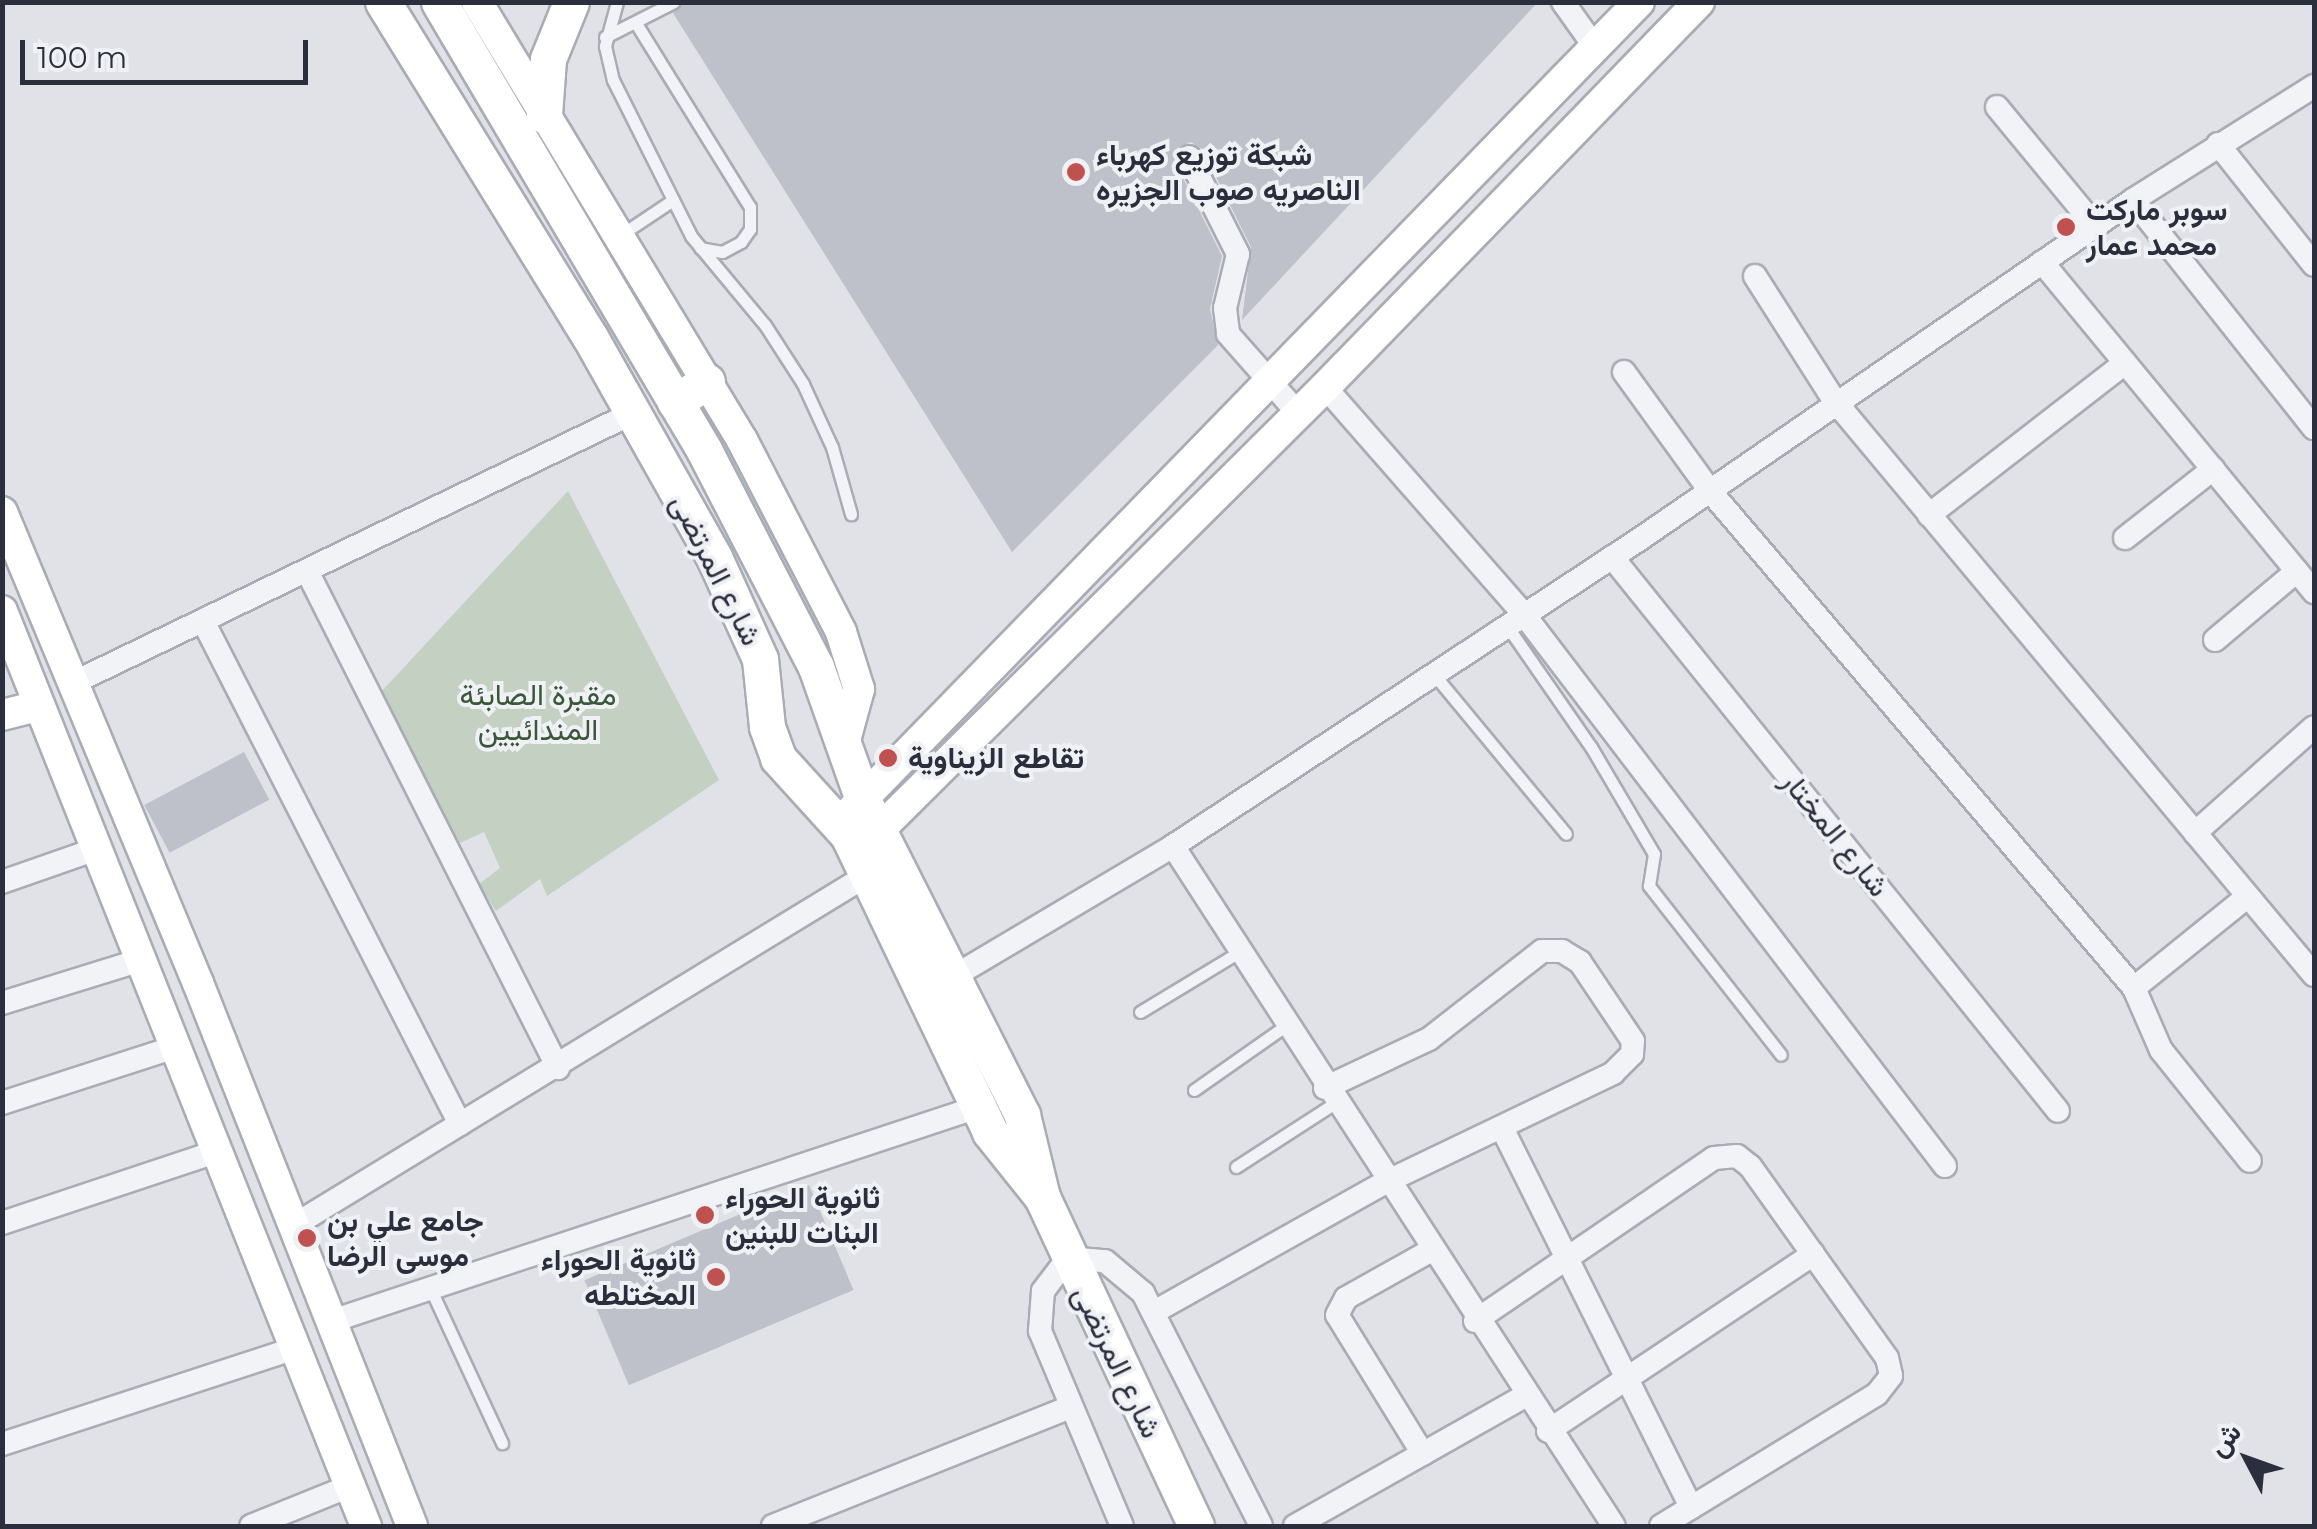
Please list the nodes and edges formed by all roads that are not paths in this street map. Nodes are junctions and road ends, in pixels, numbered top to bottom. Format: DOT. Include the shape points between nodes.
graph roads {
  1 [pos="383,2"];
  2 [pos="438,2"];
  3 [pos="477,2"];
  4 [pos="571,2"];
  5 [pos="618,2"];
  6 [pos="674,2"];
  7 [pos="1563,2"];
  8 [pos="1639,2"];
  9 [pos="1699,2"];
  10 [pos="637,25"];
  11 [pos="605,37"];
  12 [pos="1596,47"];
  13 [pos="2314,86"];
  14 [pos="1998,107"];
  15 [pos="544,115"];
  16 [pos="2218,144"];
  17 [pos="1189,157"];
  18 [pos="673,200"];
  19 [pos="2133,200"];
  20 [pos="2095,226"];
  21 [pos="619,236"];
  22 [pos="700,248"];
  23 [pos="2042,262"];
  24 [pos="2314,265"];
  25 [pos="1755,276"];
  26 [pos="2125,363"];
  27 [pos="1624,372"];
  28 [pos="707,381"];
  29 [pos="1272,386"];
  30 [pos="1325,387"];
  31 [pos="1834,400"];
  32 [pos="675,402"];
  33 [pos="633,413"];
  34 [pos="1298,413"];
  35 [pos="2313,424"];
  36 [pos="2213,469"];
  37 [pos="1710,490"];
  38 [pos="2,512"];
  39 [pos="851,514"];
  40 [pos="1928,515"];
  41 [pos="2125,538"];
  42 [pos="1612,557"];
  43 [pos="307,571"];
  44 [pos="2297,571"];
  45 [pos="2314,592"];
  46 [pos="2,612"];
  47 [pos="1514,618"];
  48 [pos="203,621"];
  49 [pos="2215,640"];
  50 [pos="1432,672"];
  51 [pos="76,682"];
  52 [pos="37,706"];
  53 [pos="2,715"];
  54 [pos="2314,727"];
  55 [pos="844,744"];
  56 [pos="2195,833"];
  57 [pos="1566,834"];
  58 [pos="861,836"];
  59 [pos="1173,846"];
  60 [pos="96,849"];
  61 [pos="2,882"];
  62 [pos="2248,896"];
  63 [pos="170,914"];
  64 [pos="129,929"];
  65 [pos="1239,952"];
  66 [pos="141,960"];
  67 [pos="2314,975"];
  68 [pos="952,978"];
  69 [pos="2134,988"];
  70 [pos="2,1003"];
  71 [pos="1140,1012"];
  72 [pos="1286,1026"];
  73 [pos="175,1046"];
  74 [pos="1781,1056"];
  75 [pos="558,1068"];
  76 [pos="1194,1090"];
  77 [pos="1330,1096"];
  78 [pos="2,1102"];
  79 [pos="978,1107"];
  80 [pos="2058,1111"];
  81 [pos="460,1124"];
  82 [pos="1502,1128"];
  83 [pos="216,1152"];
  84 [pos="2250,1162"];
  85 [pos="1945,1166"];
  86 [pos="1236,1167"];
  87 [pos="1386,1182"];
  88 [pos="1042,1197"];
  89 [pos="2,1223"];
  90 [pos="293,1226"];
  91 [pos="1430,1251"];
  92 [pos="1813,1254"];
  93 [pos="1068,1258"];
  94 [pos="1569,1258"];
  95 [pos="431,1290"];
  96 [pos="1154,1312"];
  97 [pos="332,1320"];
  98 [pos="1475,1321"];
  99 [pos="295,1348"];
  100 [pos="1628,1378"];
  101 [pos="1525,1396"];
  102 [pos="1070,1407"];
  103 [pos="1548,1430"];
  104 [pos="502,1443"];
  105 [pos="2,1444"];
  106 [pos="1423,1454"];
  107 [pos="350,1486"];
  108 [pos="1691,1507"];
  109 [pos="251,1526"];
  110 [pos="366,1526"];
  111 [pos="412,1526"];
  112 [pos="774,1526"];
  113 [pos="1122,1526"];
  114 [pos="1196,1526"];
  115 [pos="1261,1526"];
  116 [pos="1295,1526"];
  117 [pos="1614,1526"];
  118 [pos="1661,1526"];
  1 -- 33 [label="main road, شارع المرتضى"];
  2 -- 32 [label="main road, شارع المرتضى"];
  3 -- 15 [label="street"];
  4 -- 15 [label="main road" via="548,60"];
  5 -- 11 [label="lane"];
  6 -- 10 [label="lane"];
  7 -- 12 [label="street"];
  8 -- 12 [label="street"];
  9 -- 30 [label="street"];
  10 -- 11 [label="lane"];
  10 -- 22 [label="lane" via="750,207 750,230 741,242 722,252"];
  11 -- 18 [label="lane" via="610,72"];
  12 -- 29 [label="street"];
  13 -- 16 [label="street"];
  14 -- 20 [label="street"];
  15 -- 21 [label="street"];
  16 -- 19 [label="street"];
  16 -- 24 [label="street"];
  17 -- 29 [label="street" via="1238,254 1225,308 1228,334"];
  18 -- 21 [label="lane"];
  18 -- 22 [label="lane"];
  19 -- 20 [label="street"];
  19 -- 35 [label="street"];
  20 -- 23 [label="street"];
  21 -- 28 [label="street"];
  22 -- 39 [label="lane" via="765,324 803,384"];
  23 -- 26 [label="street"];
  23 -- 31 [label="street"];
  25 -- 31 [label="street"];
  26 -- 36 [label="street"];
  26 -- 40 [label="street"];
  27 -- 37 [label="street"];
  28 -- 32 [label="main road"];
  28 -- 55 [label="street" via="850,652 858,708"];
  29 -- 34 [label="street"];
  29 -- 58 [label="street"];
  30 -- 34 [label="street"];
  30 -- 47 [label="street"];
  31 -- 37 [label="street"];
  31 -- 40 [label="street"];
  32 -- 55 [label="main road, شارع المرتضى" via="816,667"];
  33 -- 43 [label="street"];
  33 -- 58 [label="main road, شارع المرتضى" via="750,632 778,758"];
  34 -- 58 [label="street"];
  36 -- 41 [label="street"];
  36 -- 44 [label="street"];
  37 -- 42 [label="street"];
  37 -- 69 [label="street"];
  38 -- 51 [label="street"];
  40 -- 56 [label="street"];
  42 -- 47 [label="street"];
  42 -- 80 [label="street, شارع المختار"];
  43 -- 48 [label="street"];
  43 -- 75 [label="street"];
  44 -- 45 [label="street"];
  44 -- 49 [label="street"];
  46 -- 52 [label="street"];
  47 -- 50 [label="street"];
  47 -- 74 [label="lane" via="1654,854 1649,886"];
  47 -- 85 [label="street"];
  48 -- 51 [label="street"];
  48 -- 81 [label="street"];
  50 -- 57 [label="lane"];
  50 -- 59 [label="street"];
  51 -- 63 [label="street"];
  52 -- 53 [label="street"];
  52 -- 60 [label="street"];
  54 -- 56 [label="street"];
  55 -- 58 [label="main road, شارع المرتضى"];
  56 -- 62 [label="street"];
  58 -- 68 [label="main road, شارع المرتضى"];
  58 -- 75 [label="street"];
  58 -- 79 [label="main road, شارع المرتضى"];
  59 -- 65 [label="street"];
  59 -- 68 [label="street"];
  60 -- 61 [label="street"];
  60 -- 64 [label="street"];
  62 -- 67 [label="street"];
  62 -- 69 [label="street"];
  63 -- 64 [label="street"];
  63 -- 90 [label="street"];
  64 -- 66 [label="street"];
  65 -- 71 [label="lane"];
  65 -- 72 [label="street"];
  66 -- 70 [label="street"];
  66 -- 73 [label="street"];
  68 -- 88 [label="main road, شارع المرتضى" via="1029,1134"];
  69 -- 84 [label="street" via="2161,1050"];
  72 -- 76 [label="lane"];
  72 -- 77 [label="street"];
  73 -- 78 [label="street"];
  73 -- 83 [label="street"];
  75 -- 81 [label="street"];
  77 -- 82 [label="street" via="1429,1040 1532,955 1562,951 1580,962 1631,1034 1632,1054 1613,1073"];
  77 -- 86 [label="lane"];
  77 -- 87 [label="street"];
  79 -- 88 [label="main road, شارع المرتضى" via="1007,1158"];
  79 -- 95 [label="street"];
  81 -- 90 [label="street"];
  82 -- 87 [label="street"];
  82 -- 94 [label="street"];
  83 -- 89 [label="street"];
  83 -- 99 [label="street"];
  87 -- 91 [label="street"];
  87 -- 96 [label="street"];
  88 -- 93 [label="main road, شارع المرتضى"];
  90 -- 97 [label="street"];
  91 -- 98 [label="street"];
  91 -- 106 [label="street" via="1346,1298 1338,1315"];
  92 -- 94 [label="street" via="1750,1166 1729,1155 1714,1158"];
  92 -- 100 [label="street"];
  92 -- 108 [label="street" via="1887,1358 1888,1383"];
  93 -- 96 [label="street" via="1116,1267"];
  93 -- 102 [label="street" via="1049,1278 1038,1318"];
  93 -- 114 [label="main road, شارع المرتضى"];
  94 -- 98 [label="street"];
  94 -- 100 [label="street"];
  95 -- 97 [label="street"];
  95 -- 104 [label="lane"];
  96 -- 115 [label="street"];
  97 -- 111 [label="street"];
  98 -- 101 [label="street"];
  99 -- 105 [label="street"];
  99 -- 107 [label="street"];
  100 -- 103 [label="street"];
  100 -- 108 [label="street"];
  101 -- 103 [label="street"];
  101 -- 106 [label="street"];
  102 -- 112 [label="street"];
  102 -- 113 [label="street"];
  103 -- 117 [label="street"];
  106 -- 116 [label="street"];
  107 -- 109 [label="street"];
  107 -- 110 [label="street"];
  108 -- 118 [label="street"];
}
